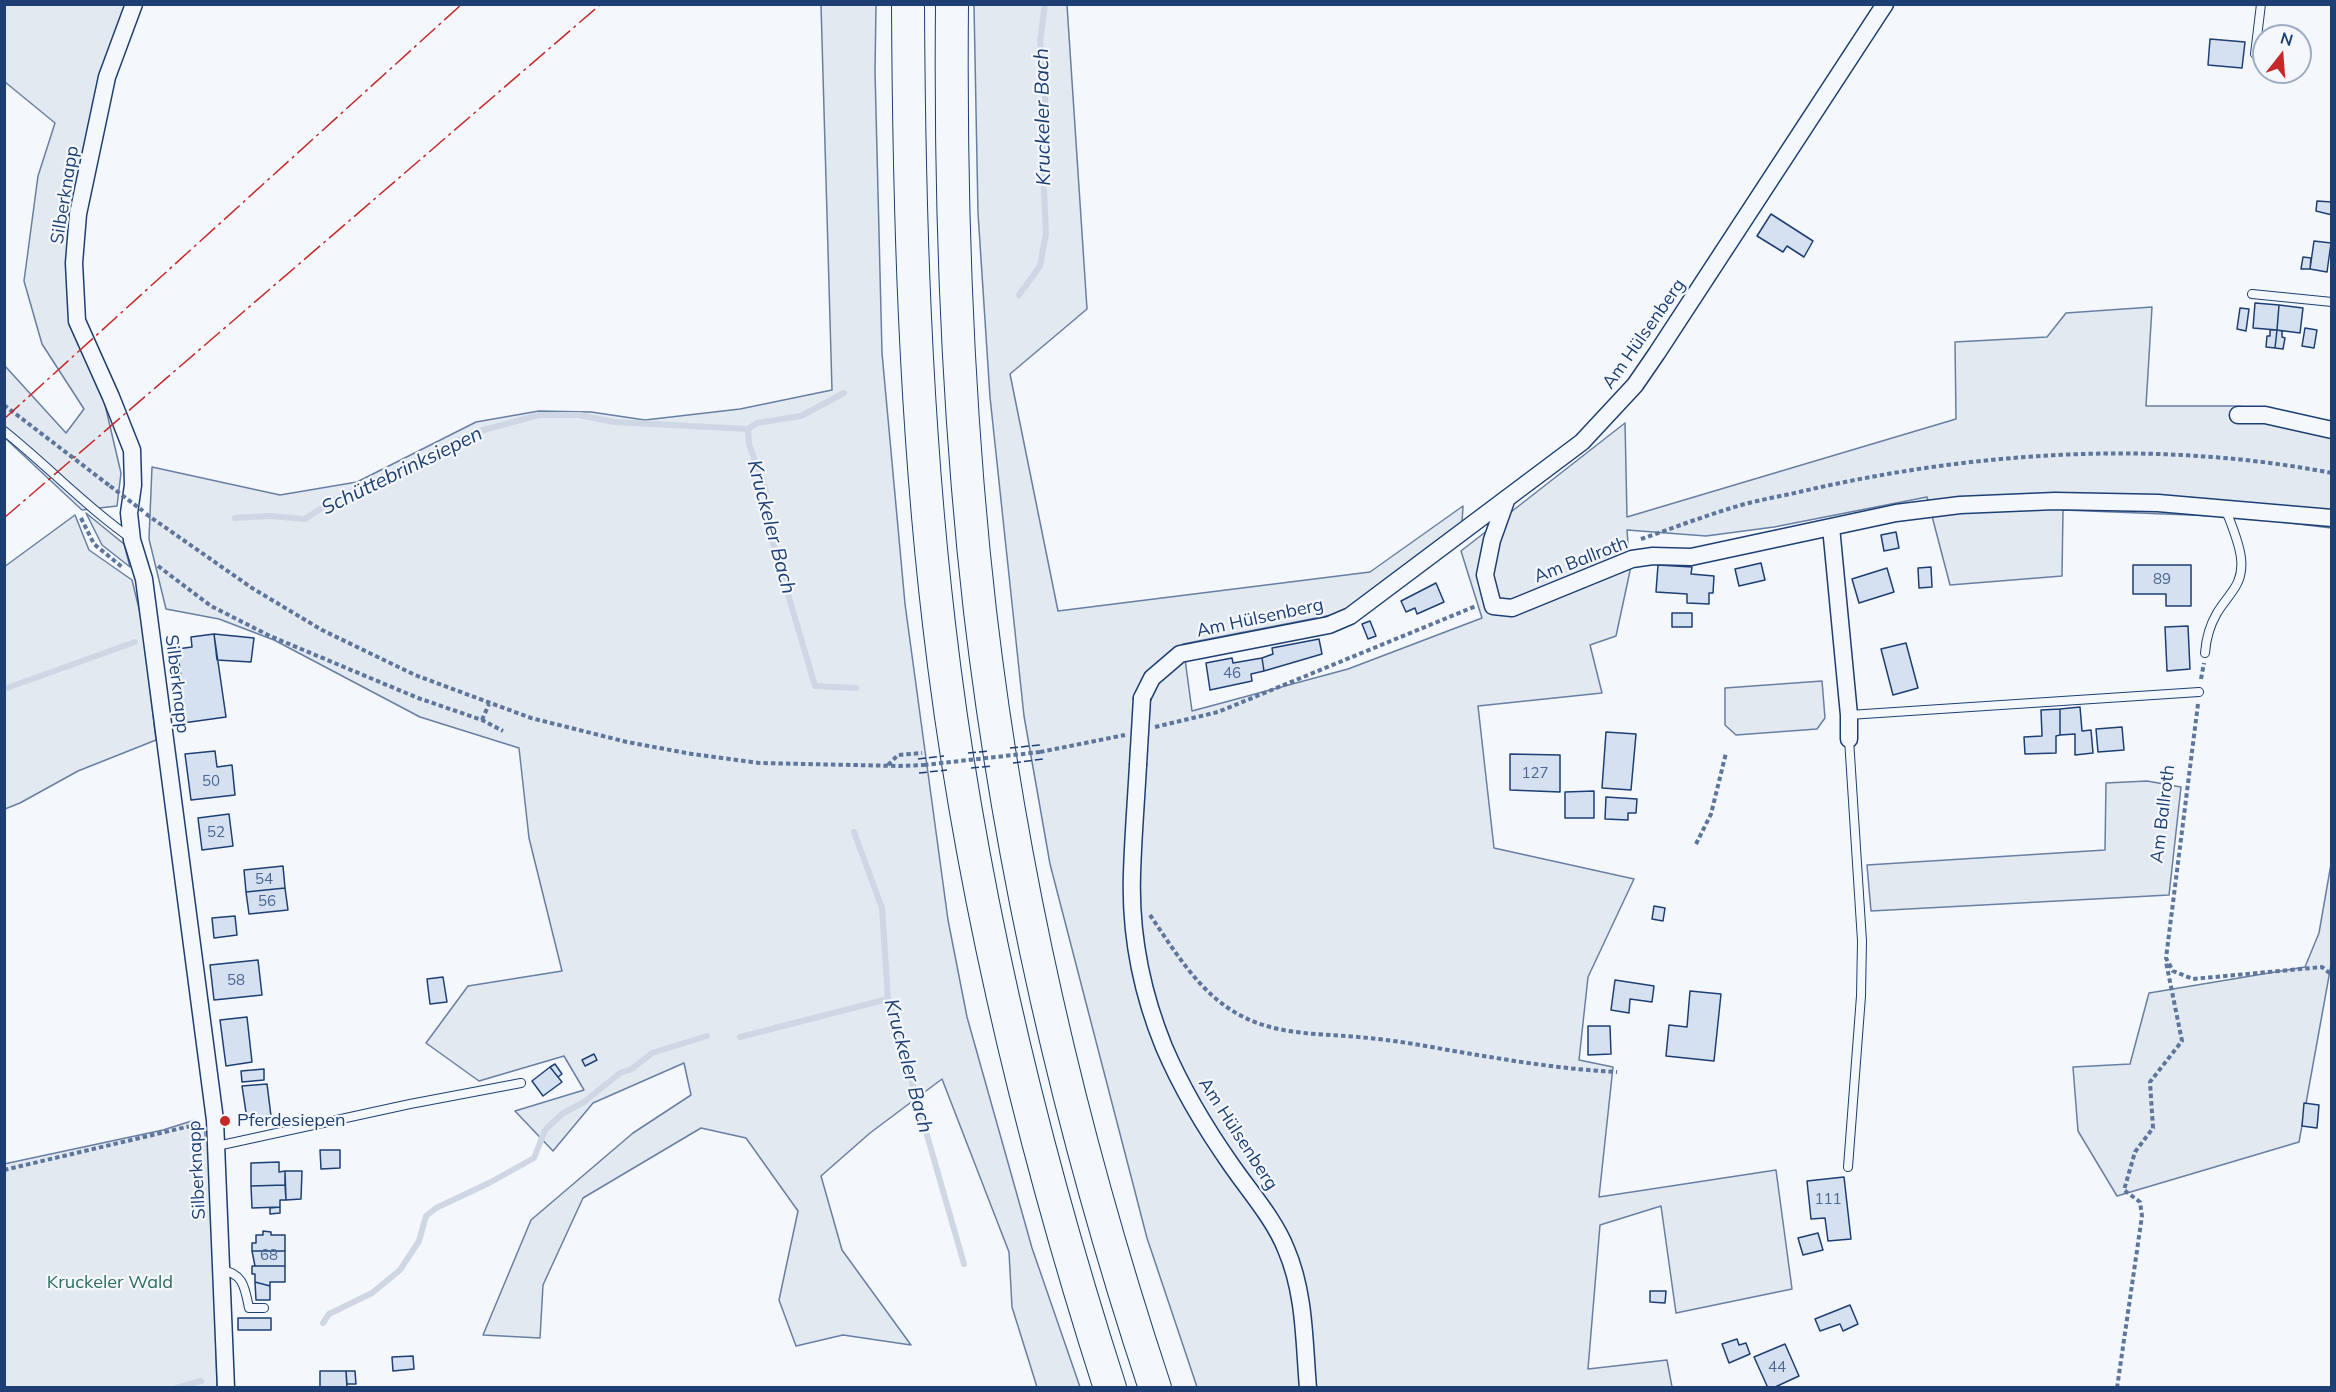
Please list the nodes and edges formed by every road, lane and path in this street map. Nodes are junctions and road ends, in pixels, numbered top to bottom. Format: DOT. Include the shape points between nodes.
graph roads {
  1 [pos="134,4"];
  2 [pos="908,4"];
  3 [pos="952,4"];
  4 [pos="1885,4"];
  5 [pos="2261,4"];
  6 [pos="2259,24"];
  7 [pos="2252,294"];
  8 [pos="2331,302"];
  9 [pos="4,405"];
  10 [pos="9,408"];
  11 [pos="2238,415"];
  12 [pos="4,419"];
  13 [pos="2331,430"];
  14 [pos="4,431"];
  15 [pos="2331,473"];
  16 [pos="1507,498"];
  17 [pos="2225,508"];
  18 [pos="81,518"];
  19 [pos="2331,518"];
  20 [pos="1831,527"];
  21 [pos="132,540"];
  22 [pos="1631,542"];
  23 [pos="144,579"];
  24 [pos="1490,600"];
  25 [pos="2205,653"];
  26 [pos="2199,692"];
  27 [pos="489,704"];
  28 [pos="1849,715"];
  29 [pos="482,720"];
  30 [pos="1151,728"];
  31 [pos="503,731"];
  32 [pos="1128,734"];
  33 [pos="1849,739"];
  34 [pos="922,753"];
  35 [pos="1726,753"];
  36 [pos="887,766"];
  37 [pos="1696,844"];
  38 [pos="1149,914"];
  39 [pos="2166,958"];
  40 [pos="2331,975"];
  41 [pos="1617,1072"];
  42 [pos="520,1083"];
  43 [pos="215,1120"];
  44 [pos="217,1146"];
  45 [pos="1848,1167"];
  46 [pos="4,1170"];
  47 [pos="221,1270"];
  48 [pos="264,1308"];
  49 [pos="226,1388"];
  50 [pos="1110,1388"];
  51 [pos="1155,1388"];
  52 [pos="1308,1388"];
  53 [pos="2117,1388"];
  1 -- 21 [label="street, Silberknapp" via="107,77 78,214 74,263 77,321 132,450"];
  2 -- 50 [label="highway" via="918,376 939,624 956,748 986,914 1027,1100 1056,1212"];
  3 -- 51 [label="highway" via="961,382 979,599 997,734 1032,934 1069,1096 1123,1293"];
  4 -- 16 [label="street, Am Hülsenberg" via="1635,385 1582,442"];
  5 -- 6 [label="lane"];
  7 -- 8 [label="lane"];
  9 -- 10 [label="path"];
  10 -- 12 [label="path"];
  10 -- 27 [label="path, bridge" via="143,511 252,588 385,662"];
  11 -- 13 [label="street" via="2265,415"];
  14 -- 21 [label="lane"];
  15 -- 22 [label="path" via="2185,454 2075,454 1961,462 1854,480 1729,508"];
  16 -- 24 [label="street" via="1485,575"];
  16 -- 52 [label="street, Am Hülsenberg, bridge" via="1350,616 1329,625 1180,654 1152,678 1142,698 1132,876 1136,950 1165,1048 1193,1107 1286,1248 1299,1287"];
  17 -- 19 [label="street, Am Ballroth"];
  17 -- 20 [label="street, Am Ballroth" via="2055,501 1960,505"];
  17 -- 25 [label="lane" via="2241,558 2240,575 2234,592 2217,613 2206,638"];
  18 -- 23 [label="path" via="94,544 120,566"];
  20 -- 24 [label="street, Am Ballroth" via="1691,556 1632,559 1512,608 1493,606"];
  20 -- 28 [label="street"];
  21 -- 23 [label="street, Silberknapp"];
  21 -- 29 [label="path" via="156,565 211,606 331,662"];
  23 -- 43 [label="street, Silberknapp"];
  24 -- 30 [label="path" via="1218,712"];
  25 -- 26 [label="path, Am Ballroth"];
  26 -- 28 [label="lane"];
  26 -- 39 [label="path, Am Ballroth"];
  27 -- 29 [label="path"];
  27 -- 36 [label="path" via="605,737 692,754 759,763"];
  28 -- 33 [label="street"];
  29 -- 31 [label="path"];
  32 -- 36 [label="path, bridge" via="1040,752"];
  33 -- 45 [label="lane" via="1862,952"];
  34 -- 36 [label="path" via="898,755"];
  35 -- 37 [label="path" via="1711,814"];
  38 -- 41 [label="path" via="1203,988 1235,1013 1268,1028"];
  39 -- 40 [label="path" via="2173,971 2193,978 2322,967"];
  39 -- 53 [label="path, Am Ballroth" via="2182,1041 2150,1082 2153,1128 2135,1152 2124,1190 2140,1202 2142,1216"];
  42 -- 44 [label="lane"];
  43 -- 44 [label="street, Silberknapp"];
  43 -- 46 [label="path"];
  44 -- 47 [label="street, Silberknapp"];
  47 -- 48 [label="lane" via="232,1271 244,1284 249,1308"];
  47 -- 49 [label="street, Silberknapp"];
}
